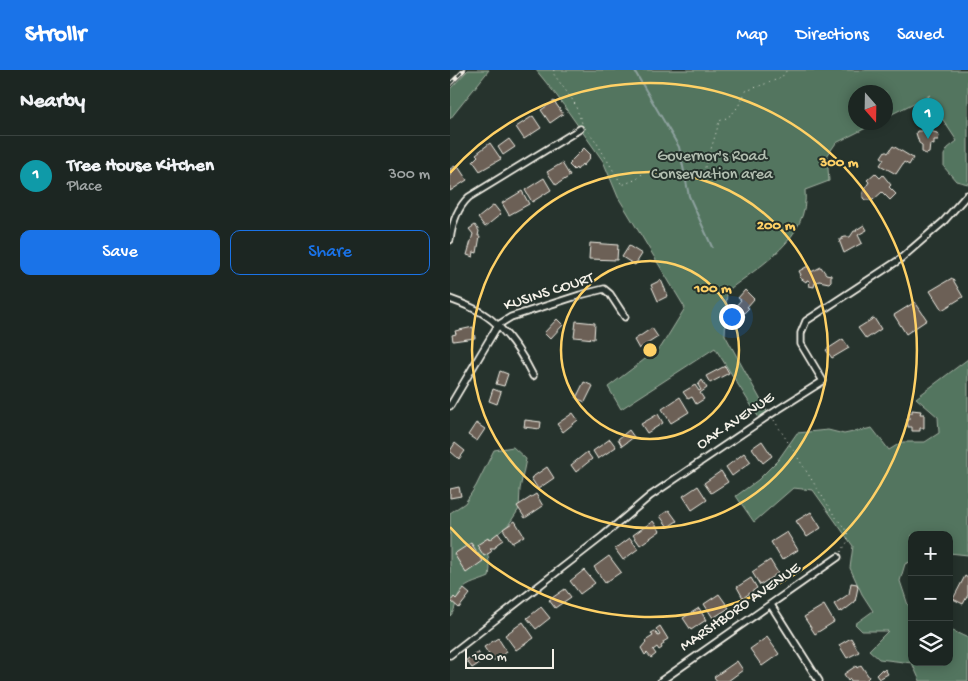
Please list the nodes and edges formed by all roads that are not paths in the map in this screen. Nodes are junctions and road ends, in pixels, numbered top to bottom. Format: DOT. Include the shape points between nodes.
graph roads {
  1 [pos="580,130"];
  2 [pos="967,195"];
  3 [pos="450,240"];
  4 [pos="450,299"];
  5 [pos="625,317"];
  6 [pos="498,325"];
  7 [pos="532,376"];
  8 [pos="450,406"];
  9 [pos="838,557"];
  10 [pos="771,605"];
  11 [pos="450,655"];
  12 [pos="661,681"];
  13 [pos="819,681"];
  1 -- 3 [label="street" via="468,197 457,213"];
  2 -- 11 [label="street, OAK AVENUE" via="943,222 900,260 806,321 801,344 823,381 650,496"];
  4 -- 6 [label="street" via="483,313"];
  5 -- 6 [label="street, KUSINS COURT" via="604,290 580,294 511,317"];
  6 -- 7 [label="street" via="526,362"];
  6 -- 8 [label="street"];
  9 -- 10 [label="street, MARSHBORO AVENUE"];
  10 -- 12 [label="street, MARSHBORO AVENUE"];
  10 -- 13 [label="street"];
}
